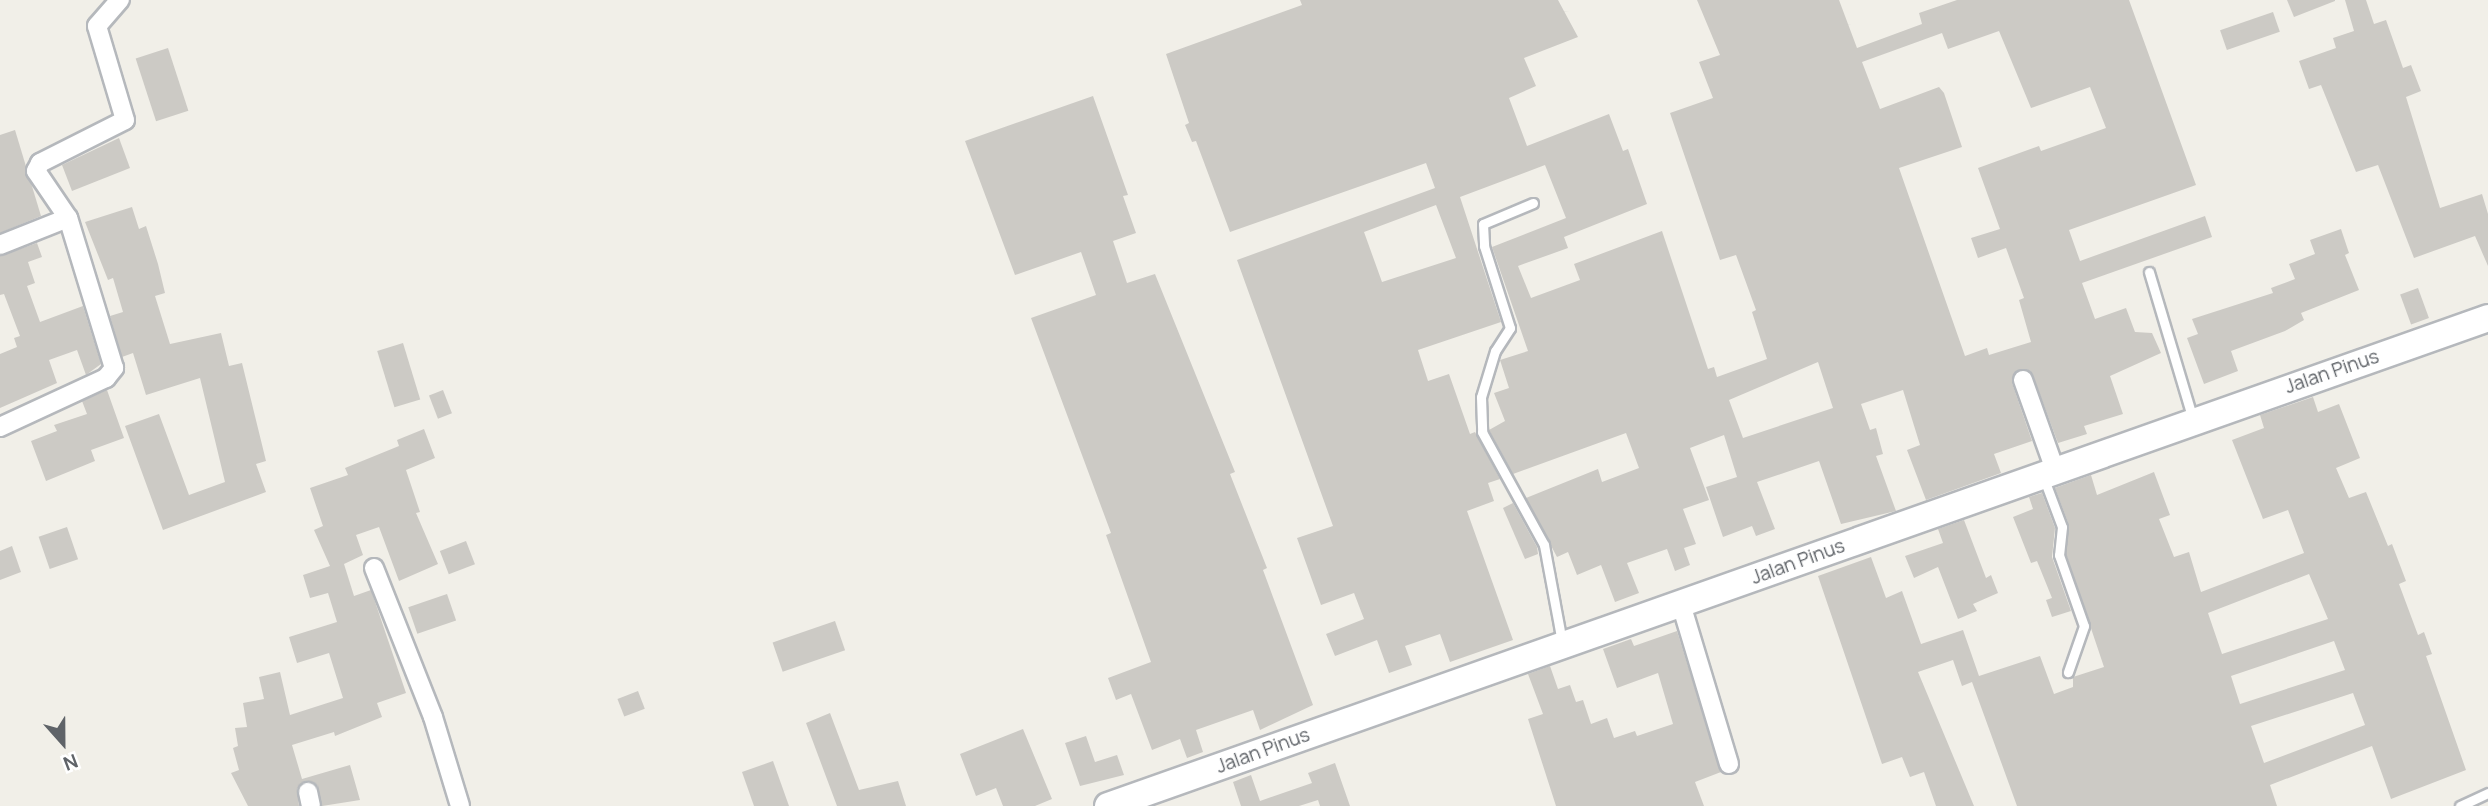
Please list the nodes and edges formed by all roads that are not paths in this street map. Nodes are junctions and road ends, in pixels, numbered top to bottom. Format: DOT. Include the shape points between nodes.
graph roads {
  1 [pos="120,0"];
  2 [pos="1533,203"];
  3 [pos="68,218"];
  4 [pos="0,245"];
  5 [pos="2149,272"];
  6 [pos="2488,318"];
  7 [pos="2023,380"];
  8 [pos="2193,422"];
  9 [pos="0,427"];
  10 [pos="2049,472"];
  11 [pos="374,568"];
  12 [pos="1681,604"];
  13 [pos="1562,644"];
  14 [pos="2068,672"];
  15 [pos="1729,764"];
  16 [pos="2488,793"];
  17 [pos="460,806"];
  18 [pos="1108,806"];
  19 [pos="2460,806"];
  1 -- 3 [label="street" via="97,26 125,120 40,163 36,171"];
  2 -- 13 [label="lane" via="1483,223 1484,246 1510,328 1495,351 1481,397 1482,432 1544,545"];
  3 -- 4 [label="street"];
  3 -- 9 [label="street" via="114,358 112,374"];
  5 -- 8 [label="lane"];
  6 -- 8 [label="street, Jalan Pinus"];
  7 -- 10 [label="street"];
  8 -- 10 [label="street, Jalan Pinus"];
  10 -- 12 [label="street, Jalan Pinus"];
  10 -- 14 [label="lane" via="2062,527 2059,555 2084,626"];
  11 -- 17 [label="street" via="433,717"];
  12 -- 13 [label="street, Jalan Pinus"];
  12 -- 15 [label="street"];
  13 -- 18 [label="street, Jalan Pinus"];
  16 -- 19 [label="lane"];
}
